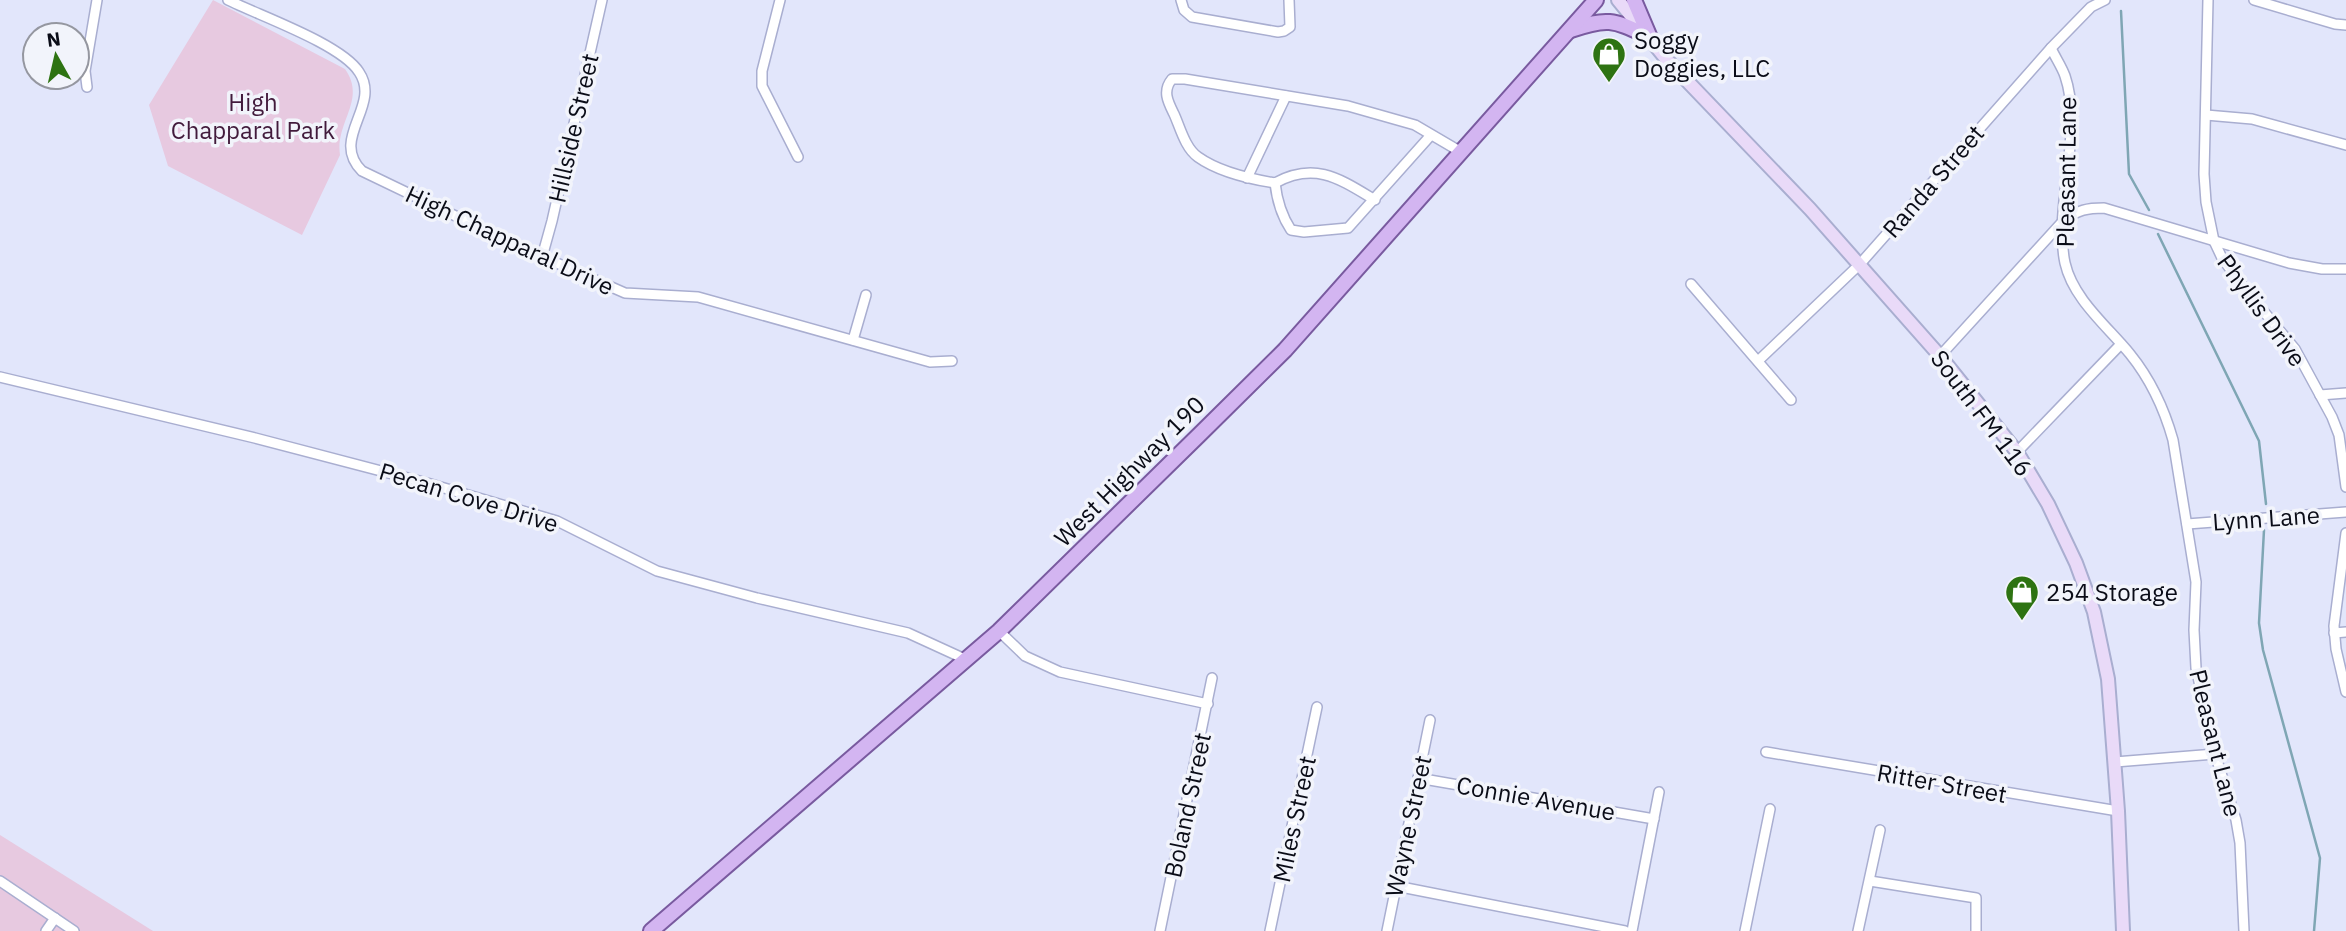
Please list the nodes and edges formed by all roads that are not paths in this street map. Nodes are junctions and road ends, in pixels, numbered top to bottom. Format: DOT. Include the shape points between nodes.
graph roads {
  1 [pos="97,0"];
  2 [pos="228,0"];
  3 [pos="603,0"];
  4 [pos="780,0"];
  5 [pos="1181,0"];
  6 [pos="1289,0"];
  7 [pos="1596,0"];
  8 [pos="1618,0"];
  9 [pos="1634,0"];
  10 [pos="2105,0"];
  11 [pos="2208,0"];
  12 [pos="2254,0"];
  13 [pos="2346,25"];
  14 [pos="1570,30"];
  15 [pos="91,36"];
  16 [pos="1650,39"];
  17 [pos="2050,48"];
  18 [pos="1286,96"];
  19 [pos="2206,115"];
  20 [pos="1431,135"];
  21 [pos="2346,145"];
  22 [pos="1461,152"];
  23 [pos="798,157"];
  24 [pos="1247,178"];
  25 [pos="1275,183"];
  26 [pos="1375,200"];
  27 [pos="2064,220"];
  28 [pos="2214,241"];
  29 [pos="542,257"];
  30 [pos="1860,264"];
  31 [pos="2346,268"];
  32 [pos="1691,284"];
  33 [pos="866,295"];
  34 [pos="853,340"];
  35 [pos="2120,344"];
  36 [pos="1940,356"];
  37 [pos="952,361"];
  38 [pos="1758,361"];
  39 [pos="0,377"];
  40 [pos="2346,393"];
  41 [pos="2320,395"];
  42 [pos="1791,400"];
  43 [pos="2017,452"];
  44 [pos="2346,487"];
  45 [pos="2346,512"];
  46 [pos="2187,524"];
  47 [pos="2346,533"];
  48 [pos="999,631"];
  49 [pos="2346,632"];
  50 [pos="2334,634"];
  51 [pos="967,660"];
  52 [pos="1212,678"];
  53 [pos="2346,692"];
  54 [pos="1208,704"];
  55 [pos="1317,706"];
  56 [pos="1430,720"];
  57 [pos="1766,752"];
  58 [pos="2216,754"];
  59 [pos="2115,762"];
  60 [pos="1418,778"];
  61 [pos="1659,792"];
  62 [pos="1770,809"];
  63 [pos="2118,811"];
  64 [pos="1654,819"];
  65 [pos="1880,830"];
  66 [pos="0,881"];
  67 [pos="1870,881"];
  68 [pos="1396,886"];
  69 [pos="55,918"];
  70 [pos="46,931"];
  71 [pos="74,931"];
  72 [pos="651,931"];
  73 [pos="1160,931"];
  74 [pos="1270,931"];
  75 [pos="1387,931"];
  76 [pos="1625,931"];
  77 [pos="1632,931"];
  78 [pos="1745,931"];
  79 [pos="1858,931"];
  80 [pos="1976,931"];
  81 [pos="2123,931"];
  82 [pos="2244,931"];
  1 -- 15 [label="street"];
  2 -- 29 [label="street, High Chapparal Drive" via="341,55 361,74 365,98 350,148 353,162 362,171"];
  3 -- 29 [label="street, Hillside Street"];
  4 -- 23 [label="street" via="762,86"];
  5 -- 6 [label="street" via="1192,16 1278,32 1290,27"];
  7 -- 14 [label="main road, West Highway 190"];
  8 -- 16 [label="main road, South FM 116"];
  9 -- 16 [label="main road"];
  10 -- 17 [label="street, Randa Street" via="2091,7"];
  11 -- 19 [label="street, Phyllis Drive"];
  12 -- 13 [label="street"];
  14 -- 16 [label="main road" via="1611,21"];
  14 -- 22 [label="main road, West Highway 190"];
  16 -- 30 [label="main road, South FM 116"];
  17 -- 27 [label="street, Pleasant Lane" via="2065,77 2071,108"];
  17 -- 30 [label="street, Randa Street"];
  18 -- 20 [label="street" via="1348,106 1415,125"];
  18 -- 24 [label="street"];
  18 -- 24 [label="street" via="1185,79 1172,79 1167,86 1167,99 1197,157"];
  19 -- 21 [label="street" via="2252,119"];
  19 -- 28 [label="street, Phyllis Drive" via="2206,201"];
  20 -- 22 [label="street"];
  20 -- 26 [label="street"];
  22 -- 48 [label="main road, West Highway 190" via="1285,350"];
  24 -- 25 [label="street"];
  25 -- 26 [label="street" via="1306,172 1335,176"];
  25 -- 26 [label="street" via="1277,201 1291,230 1348,228"];
  27 -- 28 [label="street" via="2077,211 2104,208"];
  27 -- 35 [label="street, Pleasant Lane" via="2062,245 2071,284"];
  27 -- 36 [label="street"];
  28 -- 31 [label="street" via="2289,263"];
  28 -- 41 [label="street, Phyllis Drive" via="2228,268 2295,349"];
  29 -- 34 [label="street, High Chapparal Drive" via="625,293 698,298"];
  30 -- 36 [label="main road, South FM 116"];
  30 -- 38 [label="street, Randa Street"];
  32 -- 38 [label="street"];
  33 -- 34 [label="street"];
  34 -- 37 [label="street, High Chapparal Drive" via="930,362"];
  35 -- 43 [label="street"];
  35 -- 46 [label="street, Pleasant Lane" via="2151,384 2167,418"];
  36 -- 43 [label="main road, South FM 116"];
  38 -- 42 [label="street"];
  39 -- 51 [label="street, Pecan Cove Drive" via="255,438 544,517 656,571 908,633"];
  40 -- 41 [label="street"];
  41 -- 44 [label="street, Phyllis Drive" via="2339,435"];
  43 -- 59 [label="main road, South FM 116" via="2048,504 2094,612 2108,679"];
  45 -- 46 [label="street, Lynn Lane"];
  46 -- 58 [label="street, Pleasant Lane" via="2196,582 2196,668"];
  47 -- 50 [label="street"];
  48 -- 51 [label="main road, West Highway 190"];
  48 -- 54 [label="street" via="1025,656 1060,671"];
  49 -- 50 [label="street"];
  50 -- 53 [label="street"];
  51 -- 72 [label="main road, West Highway 190"];
  52 -- 54 [label="street, Boland Street"];
  54 -- 73 [label="street, Boland Street"];
  55 -- 74 [label="street, Miles Street"];
  56 -- 60 [label="street, Wayne Street"];
  57 -- 63 [label="street, Ritter Street"];
  58 -- 59 [label="street"];
  58 -- 82 [label="street, Pleasant Lane" via="2240,843"];
  59 -- 63 [label="main road, South FM 116"];
  60 -- 64 [label="street, Connie Avenue"];
  60 -- 68 [label="street, Wayne Street"];
  61 -- 64 [label="street"];
  62 -- 78 [label="street"];
  63 -- 81 [label="main road, South FM 116"];
  64 -- 77 [label="street"];
  65 -- 67 [label="street"];
  66 -- 69 [label="street"];
  67 -- 79 [label="street"];
  67 -- 80 [label="street" via="1976,898"];
  68 -- 75 [label="street, Wayne Street"];
  68 -- 76 [label="street"];
  69 -- 70 [label="street"];
  69 -- 71 [label="street"];
}
